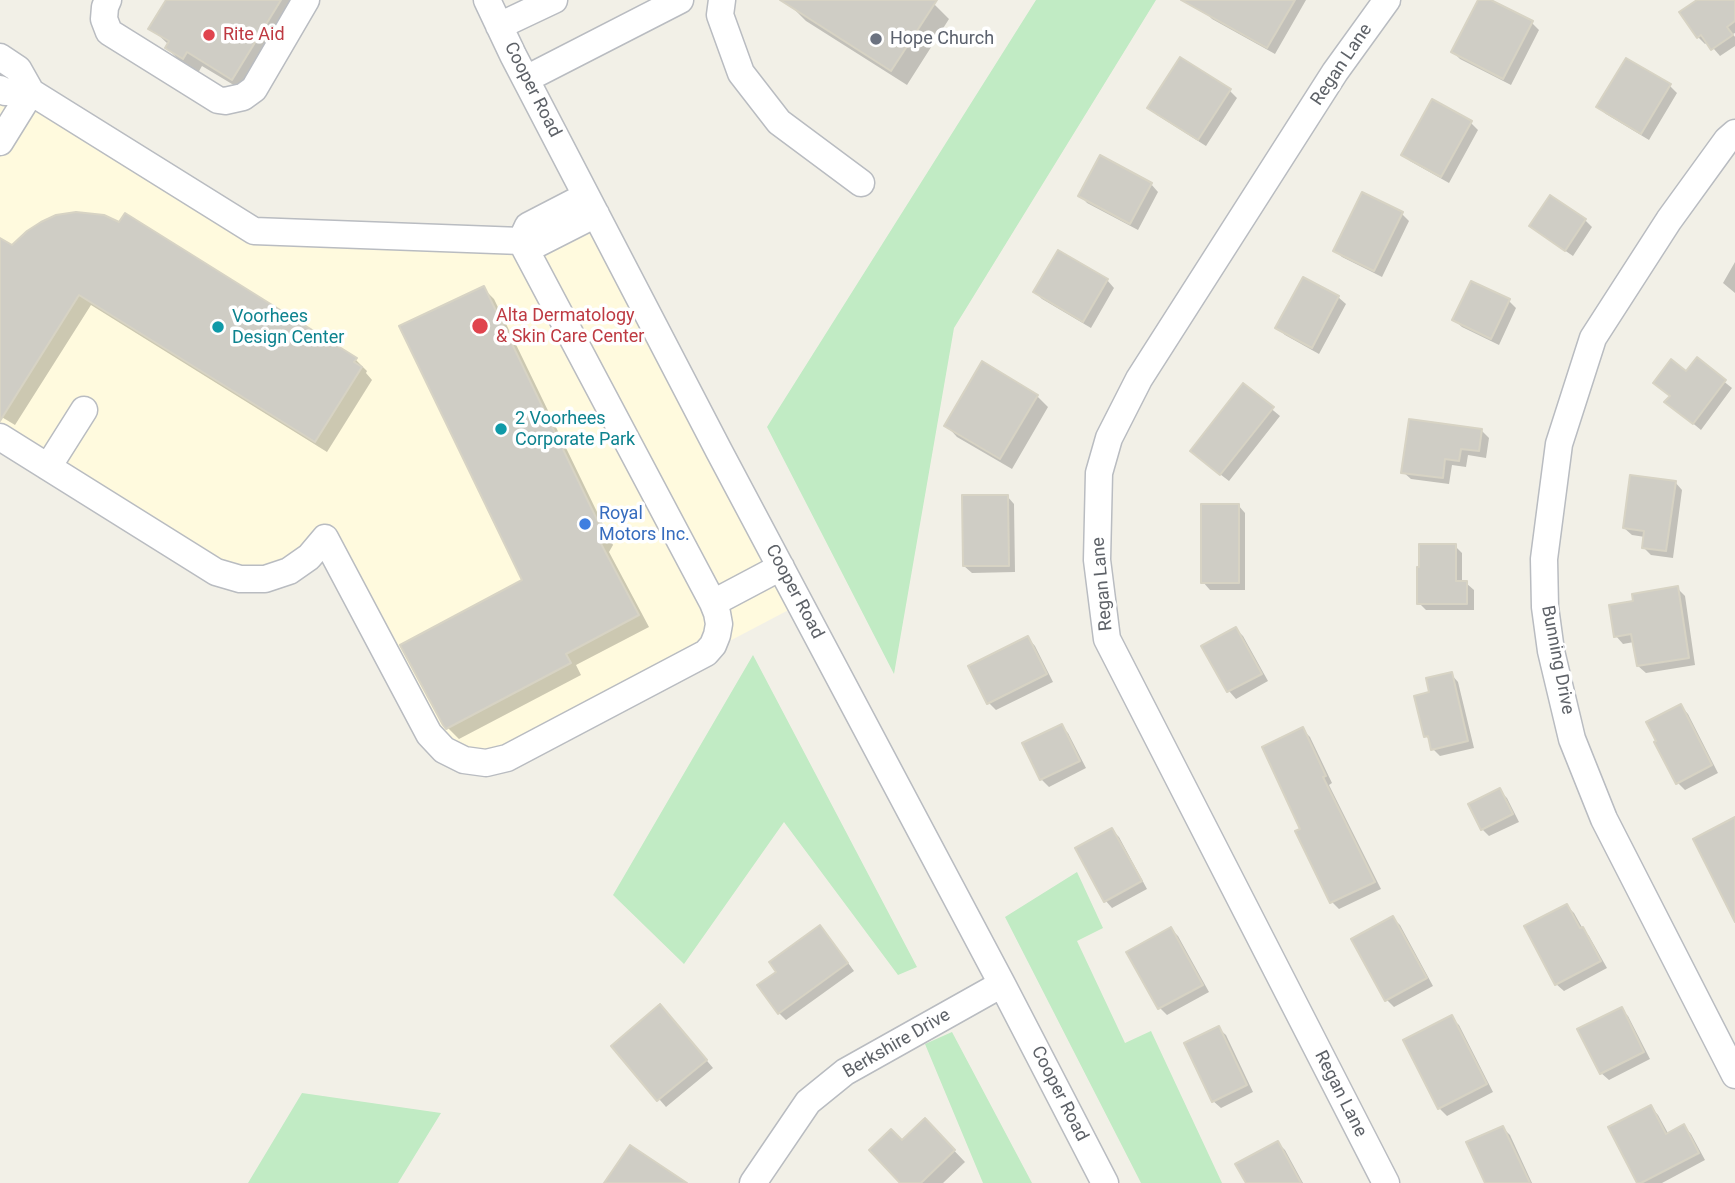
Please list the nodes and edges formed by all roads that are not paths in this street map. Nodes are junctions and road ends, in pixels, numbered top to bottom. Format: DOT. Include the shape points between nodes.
graph roads {
  1 [pos="306,0"];
  2 [pos="487,0"];
  3 [pos="554,0"];
  4 [pos="680,0"];
  5 [pos="722,0"];
  6 [pos="1387,0"];
  7 [pos="106,1"];
  8 [pos="499,26"];
  9 [pos="0,57"];
  10 [pos="526,79"];
  11 [pos="0,89"];
  12 [pos="31,92"];
  13 [pos="1735,132"];
  14 [pos="0,142"];
  15 [pos="861,183"];
  16 [pos="591,205"];
  17 [pos="521,241"];
  18 [pos="84,410"];
  19 [pos="0,437"];
  20 [pos="48,467"];
  21 [pos="781,567"];
  22 [pos="713,603"];
  23 [pos="1002,984"];
  24 [pos="1735,1074"];
  25 [pos="753,1183"];
  26 [pos="1104,1183"];
  27 [pos="1386,1183"];
  1 -- 7 [label="street" via="254,89 225,100 218,100 109,32 104,19"];
  2 -- 8 [label="street, Cooper Road"];
  3 -- 8 [label="street"];
  4 -- 10 [label="street"];
  5 -- 15 [label="street" via="720,15 741,73 779,122"];
  6 -- 27 [label="street, Regan Lane" via="1335,72 1139,379 1109,438 1099,473 1097,560 1107,639"];
  8 -- 10 [label="street, Cooper Road"];
  9 -- 12 [label="street" via="18,69"];
  10 -- 16 [label="street, Cooper Road"];
  11 -- 12 [label="street"];
  12 -- 14 [label="street"];
  12 -- 17 [label="street" via="254,232"];
  13 -- 24 [label="street, Bunning Drive" via="1669,220 1593,338 1559,444 1544,559 1551,651 1572,739 1604,820"];
  16 -- 17 [label="street" via="535,246"];
  16 -- 21 [label="street, Cooper Road"];
  17 -- 22 [label="street"];
  18 -- 20 [label="street"];
  19 -- 20 [label="street"];
  20 -- 22 [label="street" via="216,572 240,579 265,579 289,571 325,538 429,734 444,750 464,760 485,763 507,758 706,653 718,635"];
  21 -- 22 [label="street"];
  21 -- 23 [label="street, Cooper Road"];
  23 -- 25 [label="street, Berkshire Drive" via="845,1072 808,1102"];
  23 -- 26 [label="street, Cooper Road"];
}
